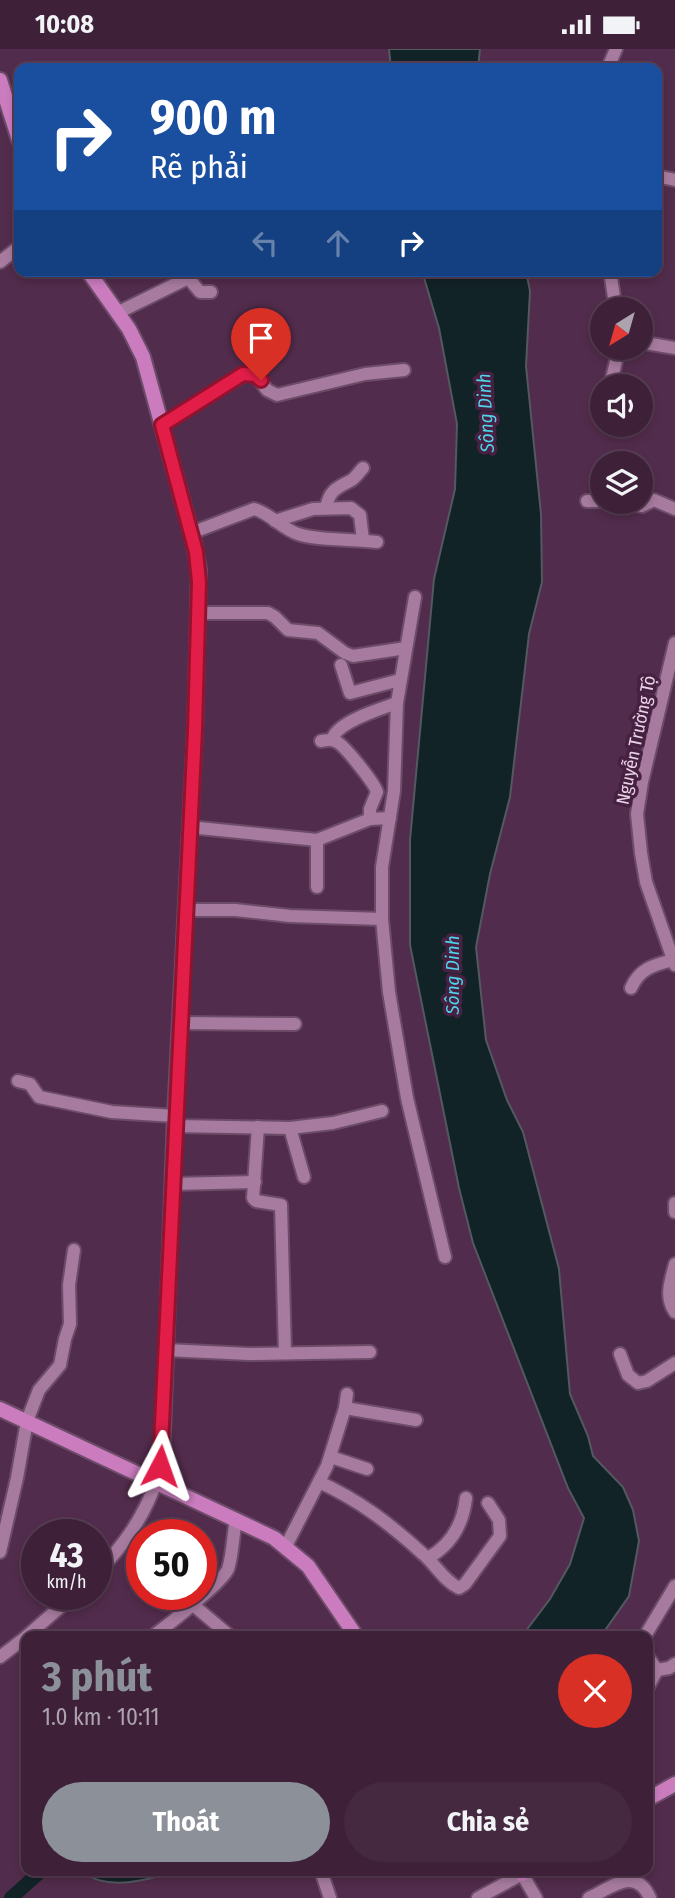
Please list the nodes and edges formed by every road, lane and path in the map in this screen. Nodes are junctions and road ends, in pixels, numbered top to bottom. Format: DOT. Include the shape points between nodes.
graph roads {
  1 [pos="0,80"];
  2 [pos="14,120"];
  3 [pos="14,251"];
  4 [pos="0,262"];
  5 [pos="92,277"];
  6 [pos="611,277"];
  7 [pos="211,292"];
  8 [pos="614,297"];
  9 [pos="117,313"];
  10 [pos="653,344"];
  11 [pos="675,348"];
  12 [pos="404,370"];
  13 [pos="162,425"];
  14 [pos="363,468"];
  15 [pos="653,500"];
  16 [pos="326,508"];
  17 [pos="675,509"];
  18 [pos="275,521"];
  19 [pos="191,533"];
  20 [pos="363,540"];
  21 [pos="377,542"];
  22 [pos="415,597"];
  23 [pos="198,613"];
  24 [pos="675,643"];
  25 [pos="406,648"];
  26 [pos="341,664"];
  27 [pos="400,680"];
  28 [pos="397,703"];
  29 [pos="390,818"];
  30 [pos="370,819"];
  31 [pos="189,827"];
  32 [pos="317,840"];
  33 [pos="317,887"];
  34 [pos="186,910"];
  35 [pos="382,919"];
  36 [pos="674,963"];
  37 [pos="631,988"];
  38 [pos="181,1023"];
  39 [pos="295,1024"];
  40 [pos="18,1081"];
  41 [pos="382,1111"];
  42 [pos="175,1121"];
  43 [pos="258,1127"];
  44 [pos="290,1128"];
  45 [pos="304,1177"];
  46 [pos="255,1182"];
  47 [pos="173,1184"];
  48 [pos="675,1203"];
  49 [pos="675,1212"];
  50 [pos="74,1250"];
  51 [pos="445,1257"];
  52 [pos="675,1264"];
  53 [pos="675,1312"];
  54 [pos="166,1350"];
  55 [pos="370,1352"];
  56 [pos="285,1353"];
  57 [pos="620,1354"];
  58 [pos="675,1363"];
  59 [pos="347,1394"];
  60 [pos="345,1408"];
  61 [pos="0,1409"];
  62 [pos="416,1420"];
  63 [pos="27,1421"];
  64 [pos="331,1457"];
  65 [pos="366,1469"];
  66 [pos="156,1482"];
  67 [pos="319,1482"];
  68 [pos="466,1498"];
  69 [pos="488,1503"];
  70 [pos="236,1519"];
  71 [pos="286,1546"];
  72 [pos="0,1552"];
  73 [pos="112,1555"];
  74 [pos="428,1558"];
  75 [pos="217,1582"];
  76 [pos="675,1586"];
  77 [pos="58,1610"];
  78 [pos="185,1610"];
  79 [pos="199,1610"];
  80 [pos="36,1631"];
  81 [pos="159,1631"];
  82 [pos="224,1631"];
  83 [pos="353,1631"];
  84 [pos="649,1631"];
  85 [pos="0,1639"];
  86 [pos="21,1643"];
  87 [pos="5,1654"];
  88 [pos="653,1664"];
  89 [pos="675,1664"];
  90 [pos="657,1670"];
  91 [pos="653,1678"];
  92 [pos="675,1784"];
  93 [pos="653,1796"];
  94 [pos="323,1876"];
  95 [pos="517,1876"];
  96 [pos="525,1876"];
  97 [pos="487,1896"];
  98 [pos="330,1898"];
  99 [pos="536,1898"];
  100 [pos="589,1898"];
  101 [pos="650,1898"];
  1 -- 2 [label="main road"];
  3 -- 4 [label="street"];
  5 -- 9 [label="main road"];
  6 -- 8 [label="street"];
  7 -- 9 [label="street" via="200,292 186,279"];
  9 -- 13 [label="main road" via="143,357"];
  10 -- 11 [label="street"];
  12 -- 13 [label="street" via="365,374 277,395 256,375 247,373"];
  13 -- 19 [label="main road"];
  14 -- 16 [label="street" via="351,481 338,485"];
  15 -- 17 [label="street"];
  16 -- 18 [label="street"];
  16 -- 20 [label="street" via="356,510"];
  18 -- 19 [label="street" via="254,509"];
  18 -- 20 [label="street" via="303,535"];
  19 -- 23 [label="main road" via="199,570"];
  20 -- 21 [label="street"];
  22 -- 25 [label="street"];
  23 -- 25 [label="street" via="268,613 288,630 318,633 349,655"];
  23 -- 31 [label="main road"];
  24 -- 36 [label="street, Nguyễn Trường Tộ" via="637,814 646,883"];
  25 -- 27 [label="street"];
  26 -- 27 [label="street" via="349,692"];
  27 -- 28 [label="street"];
  28 -- 29 [label="street"];
  28 -- 30 [label="street" via="357,718 326,741 343,746 375,786"];
  29 -- 30 [label="street"];
  29 -- 35 [label="street" via="382,867"];
  30 -- 32 [label="street"];
  31 -- 32 [label="street"];
  31 -- 34 [label="main road"];
  32 -- 33 [label="street"];
  34 -- 35 [label="street"];
  34 -- 38 [label="main road"];
  35 -- 51 [label="street" via="407,1098"];
  36 -- 37 [label="street" via="648,967"];
  38 -- 39 [label="street"];
  38 -- 42 [label="main road"];
  40 -- 42 [label="street" via="30,1084 39,1097"];
  41 -- 44 [label="street"];
  42 -- 43 [label="street"];
  42 -- 47 [label="main road"];
  43 -- 44 [label="street"];
  43 -- 46 [label="street"];
  44 -- 45 [label="street"];
  46 -- 47 [label="street"];
  46 -- 56 [label="street" via="256,1201 281,1205"];
  47 -- 54 [label="main road"];
  48 -- 49 [label="street"];
  50 -- 63 [label="street" via="70,1324 60,1365 39,1390"];
  52 -- 53 [label="street" via="668,1294"];
  54 -- 56 [label="street"];
  54 -- 66 [label="main road" via="162,1457"];
  55 -- 56 [label="street"];
  57 -- 58 [label="street" via="628,1375 638,1383"];
  59 -- 60 [label="street"];
  60 -- 62 [label="street"];
  60 -- 64 [label="street"];
  61 -- 63 [label="main road"];
  63 -- 66 [label="main road"];
  63 -- 72 [label="street"];
  64 -- 65 [label="street"];
  64 -- 67 [label="street"];
  66 -- 70 [label="main road"];
  66 -- 73 [label="street" via="136,1527"];
  67 -- 71 [label="street"];
  67 -- 74 [label="street" via="357,1500"];
  68 -- 74 [label="street" via="464,1515 453,1535 442,1550"];
  69 -- 74 [label="street" via="499,1520 500,1535 463,1586 453,1585"];
  70 -- 71 [label="main road"];
  70 -- 75 [label="street" via="227,1569"];
  71 -- 83 [label="main road" via="308,1566"];
  76 -- 84 [label="street"];
  77 -- 80 [label="street"];
  78 -- 81 [label="street"];
  79 -- 82 [label="street"];
  85 -- 87 [label="street"];
  86 -- 87 [label="street"];
  88 -- 90 [label="street"];
  89 -- 90 [label="street"];
  90 -- 91 [label="street"];
  92 -- 93 [label="main road"];
  94 -- 98 [label="street"];
  95 -- 97 [label="street"];
  96 -- 99 [label="street"];
  100 -- 101 [label="street" via="635,1881"];
}
